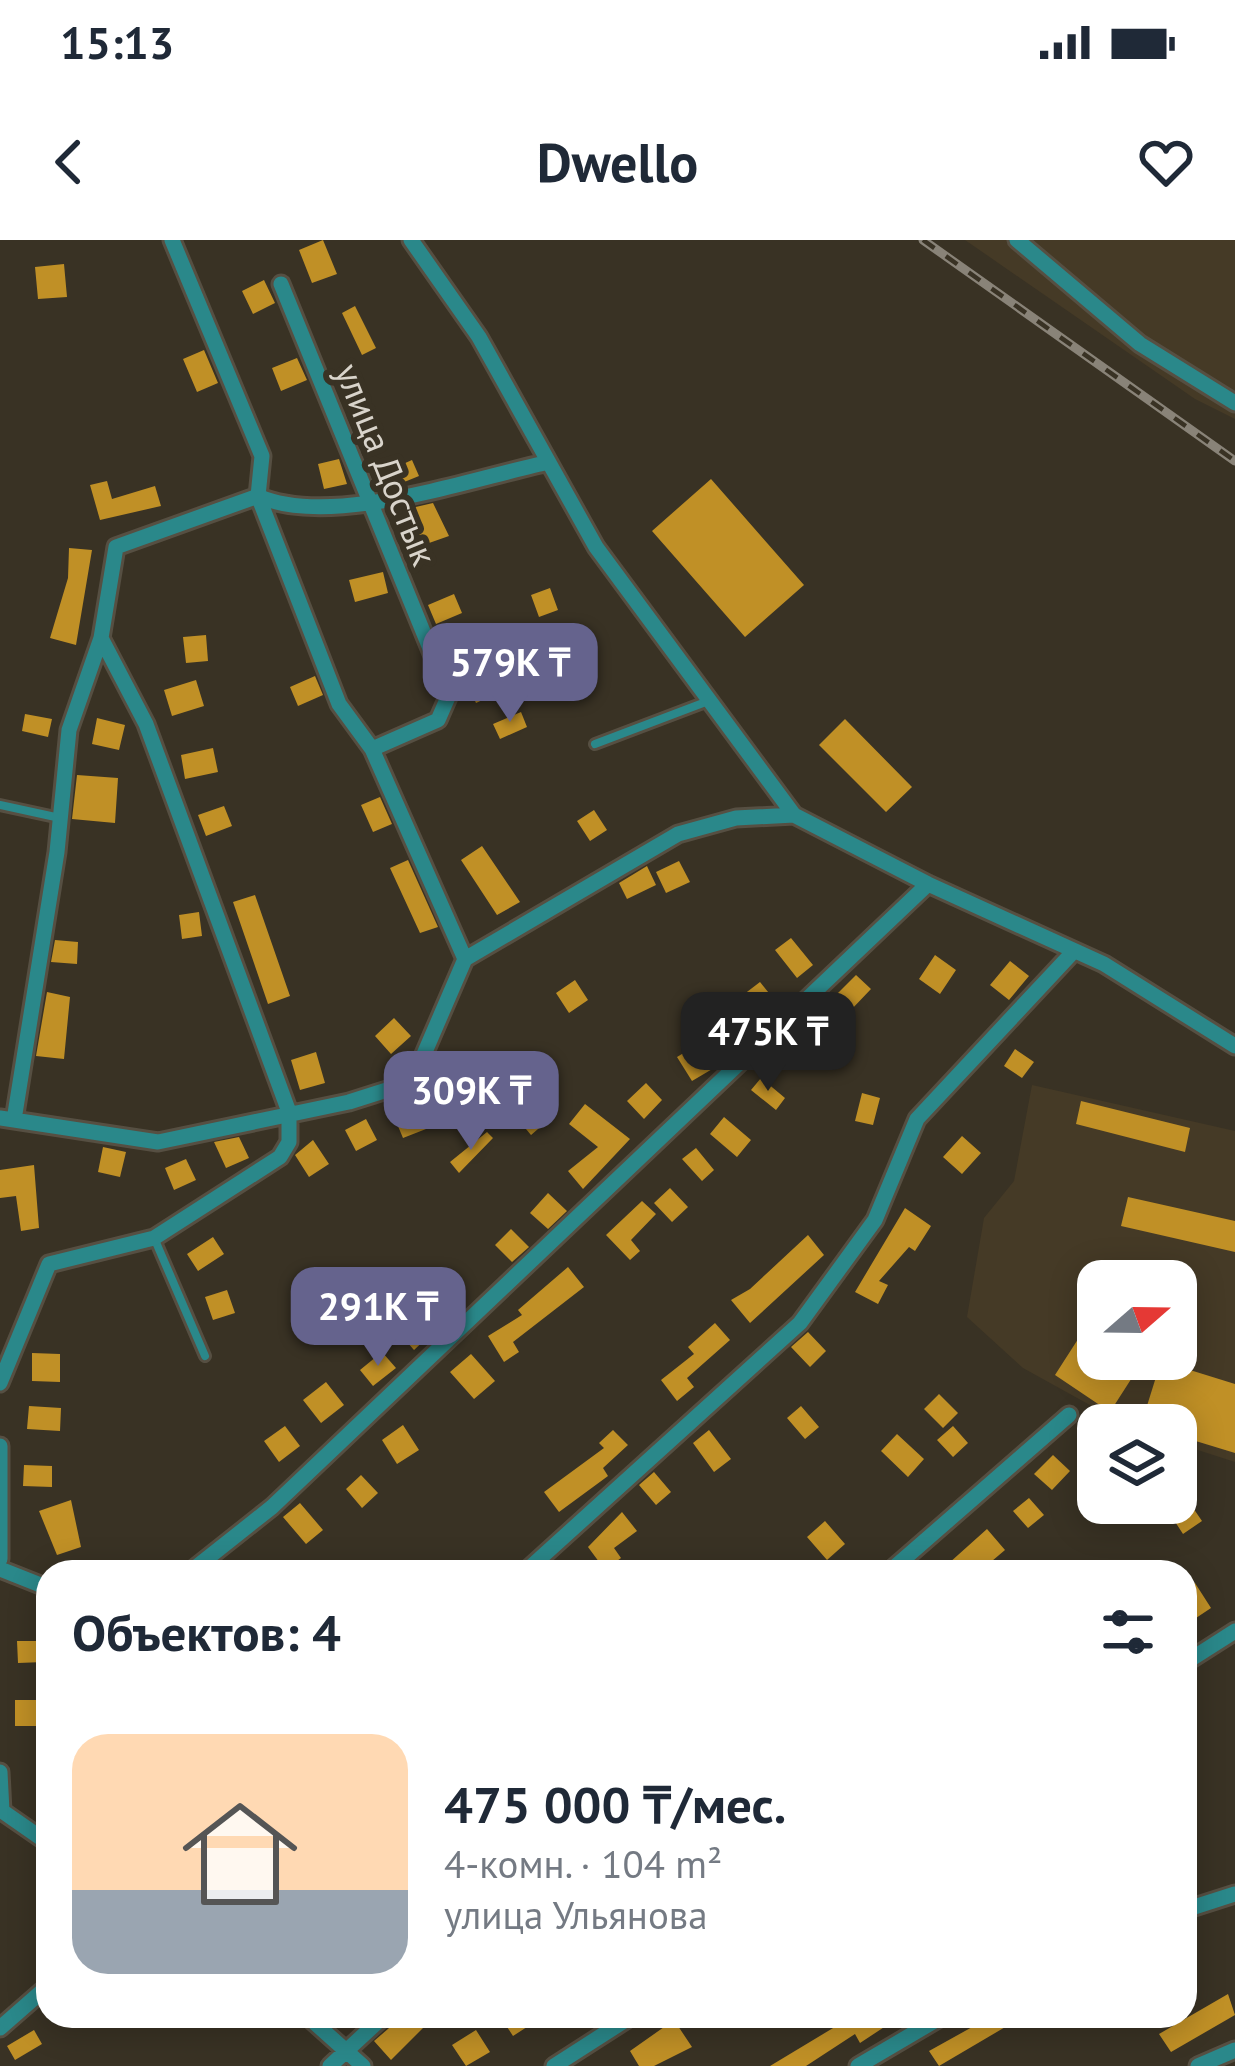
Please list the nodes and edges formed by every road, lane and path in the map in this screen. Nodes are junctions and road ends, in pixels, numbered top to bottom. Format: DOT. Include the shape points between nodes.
graph roads {
  1 [pos="172,240"];
  2 [pos="411,240"];
  3 [pos="1017,240"];
  4 [pos="281,284"];
  5 [pos="1235,403"];
  6 [pos="545,463"];
  7 [pos="258,496"];
  8 [pos="371,501"];
  9 [pos="101,638"];
  10 [pos="711,700"];
  11 [pos="595,744"];
  12 [pos="372,749"];
  13 [pos="0,805"];
  14 [pos="794,815"];
  15 [pos="60,818"];
  16 [pos="928,884"];
  17 [pos="1074,951"];
  18 [pos="465,959"];
  19 [pos="1235,1046"];
  20 [pos="289,1112"];
  21 [pos="7,1119"];
  22 [pos="154,1238"];
  23 [pos="205,1357"];
  24 [pos="0,1383"];
  25 [pos="1069,1415"];
  26 [pos="0,1446"];
  27 [pos="0,1559"];
  28 [pos="205,1560"];
  29 [pos="538,1560"];
  30 [pos="903,1560"];
  31 [pos="0,1569"];
  32 [pos="36,1583"];
  33 [pos="1235,1631"];
  34 [pos="1197,1655"];
  35 [pos="0,1772"];
  36 [pos="2,1811"];
  37 [pos="36,1835"];
  38 [pos="1235,1894"];
  39 [pos="1197,1906"];
  40 [pos="36,1996"];
  41 [pos="0,2028"];
  42 [pos="321,2028"];
  43 [pos="371,2028"];
  44 [pos="613,2028"];
  45 [pos="923,2028"];
  46 [pos="346,2050"];
  47 [pos="1235,2050"];
  48 [pos="330,2066"];
  49 [pos="363,2066"];
  50 [pos="554,2066"];
  51 [pos="858,2066"];
  52 [pos="1198,2066"];
  1 -- 7 [label="street" via="262,456"];
  2 -- 6 [label="street" via="479,337"];
  3 -- 5 [label="street" via="1140,344"];
  4 -- 8 [label="street, улица Достык"];
  6 -- 8 [label="street"];
  6 -- 10 [label="street" via="596,548"];
  7 -- 8 [label="street" via="287,509"];
  7 -- 9 [label="street" via="116,548"];
  7 -- 12 [label="street" via="339,704"];
  8 -- 12 [label="street, улица Достык" via="449,695 438,720"];
  9 -- 15 [label="street" via="69,730"];
  9 -- 20 [label="street" via="146,724"];
  10 -- 11 [label="lane"];
  10 -- 14 [label="street"];
  12 -- 18 [label="street"];
  13 -- 15 [label="lane"];
  14 -- 16 [label="street"];
  14 -- 18 [label="street" via="736,818 678,834"];
  15 -- 21 [label="street"];
  16 -- 17 [label="street"];
  16 -- 28 [label="street" via="272,1508"];
  17 -- 19 [label="street"];
  17 -- 29 [label="street" via="917,1119 875,1220 800,1323"];
  18 -- 20 [label="street" via="412,1082"];
  20 -- 21 [label="street" via="158,1142"];
  20 -- 22 [label="street" via="289,1142 280,1156"];
  22 -- 23 [label="lane"];
  22 -- 24 [label="street" via="49,1264"];
  25 -- 30 [label="street"];
  26 -- 27 [label="street"];
  31 -- 32 [label="street"];
  33 -- 34 [label="street"];
  35 -- 36 [label="street"];
  36 -- 37 [label="street"];
  38 -- 39 [label="street"];
  40 -- 41 [label="street"];
  42 -- 46 [label="street"];
  43 -- 46 [label="street"];
  44 -- 50 [label="street"];
  45 -- 51 [label="street"];
  46 -- 48 [label="street"];
  46 -- 49 [label="street"];
  47 -- 52 [label="street"];
}
